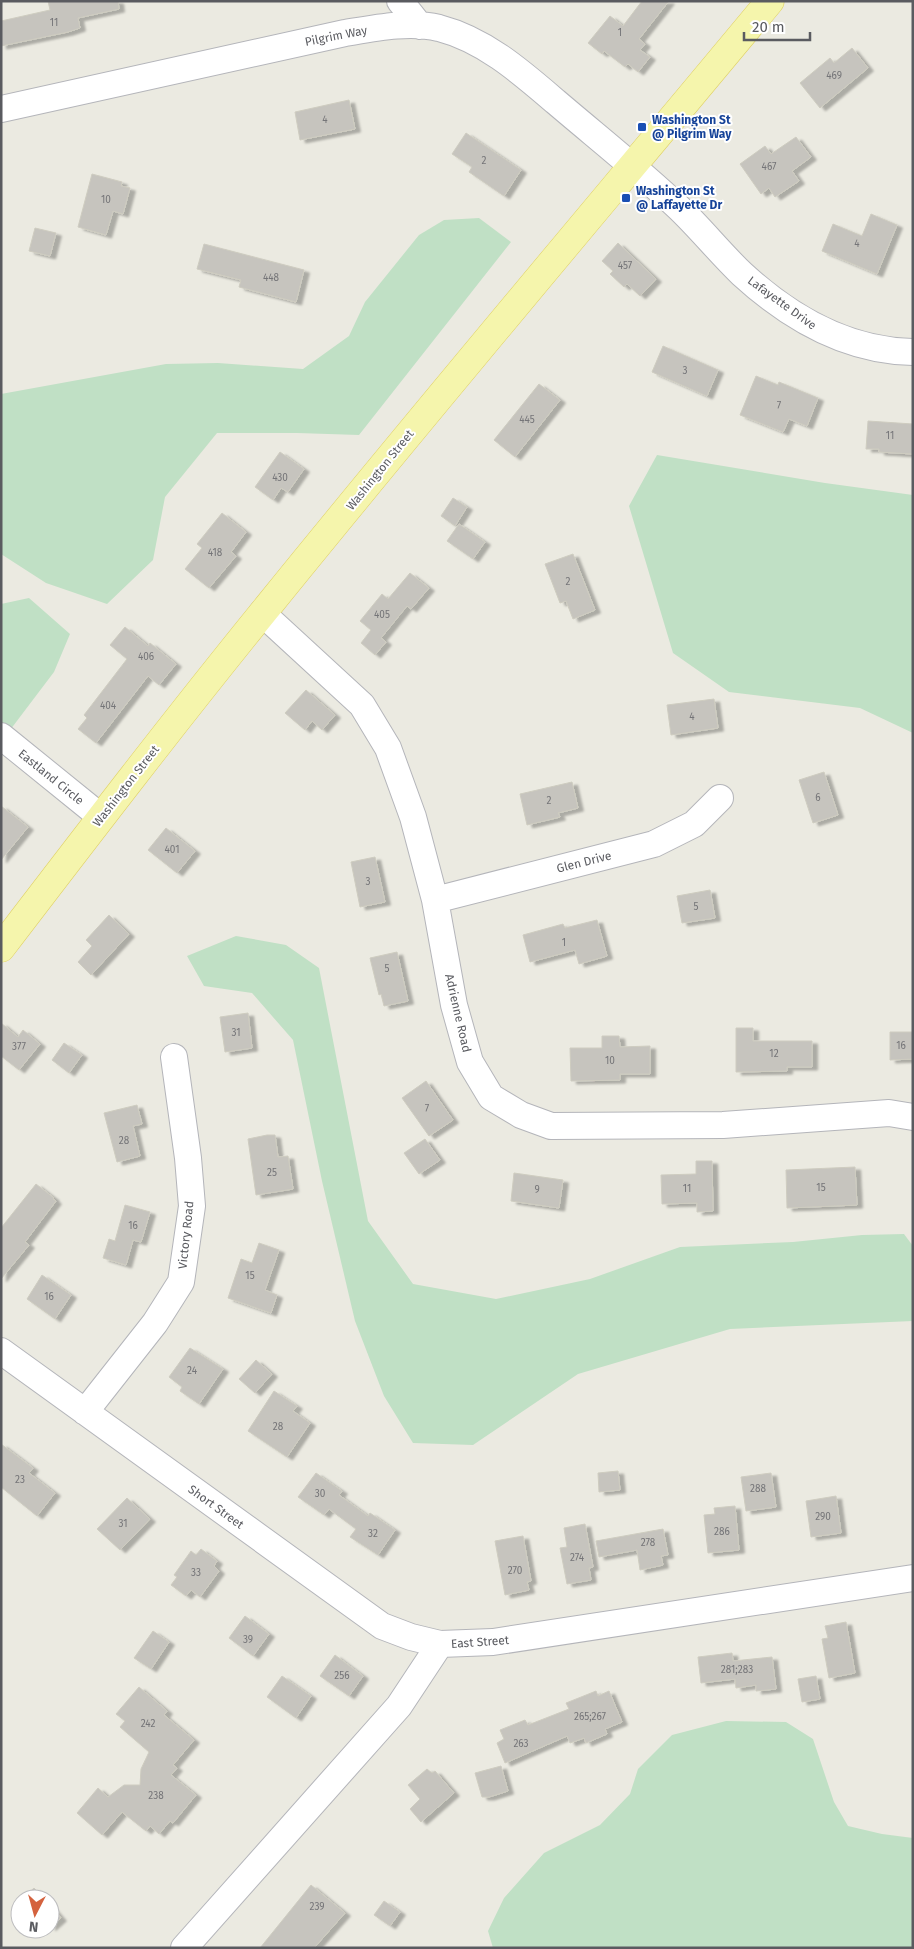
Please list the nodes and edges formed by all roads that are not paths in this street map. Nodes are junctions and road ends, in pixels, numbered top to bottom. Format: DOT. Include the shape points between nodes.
graph roads {
  1 [pos="400,1"];
  2 [pos="770,1"];
  3 [pos="420,26"];
  4 [pos="1,109"];
  5 [pos="632,166"];
  6 [pos="913,352"];
  7 [pos="262,613"];
  8 [pos="1,736"];
  9 [pos="720,798"];
  10 [pos="101,817"];
  11 [pos="435,900"];
  12 [pos="1,948"];
  13 [pos="174,1057"];
  14 [pos="913,1117"];
  15 [pos="1,1351"];
  16 [pos="85,1412"];
  17 [pos="913,1578"];
  18 [pos="440,1644"];
  19 [pos="184,1948"];
  1 -- 3 [label="street"];
  2 -- 5 [label="main road, Washington Street"];
  3 -- 4 [label="street, Pilgrim Way" via="387,26 345,33"];
  3 -- 5 [label="street, Pilgrim Way" via="439,28 478,43 514,66"];
  5 -- 6 [label="street, Lafayette Drive" via="680,208 741,274 784,308 818,329 857,344 889,352"];
  5 -- 7 [label="main road, Washington Street"];
  7 -- 10 [label="main road, Washington Street"];
  7 -- 11 [label="street, Adrienne Road" via="362,705 388,748 413,817"];
  8 -- 10 [label="street, Eastland Circle"];
  9 -- 11 [label="street, Glen Drive" via="694,824 654,844"];
  10 -- 12 [label="main road, Washington Street"];
  11 -- 14 [label="street, Adrienne Road" via="454,1005 470,1062 490,1097 522,1115 550,1126 723,1125 890,1113"];
  13 -- 16 [label="street, Victory Road" via="192,1206 181,1282 155,1323"];
  15 -- 16 [label="street, Short Street"];
  16 -- 18 [label="street, Short Street" via="382,1626"];
  17 -- 18 [label="street, East Street" via="494,1642"];
  18 -- 19 [label="street, East Street" via="399,1706"];
}
